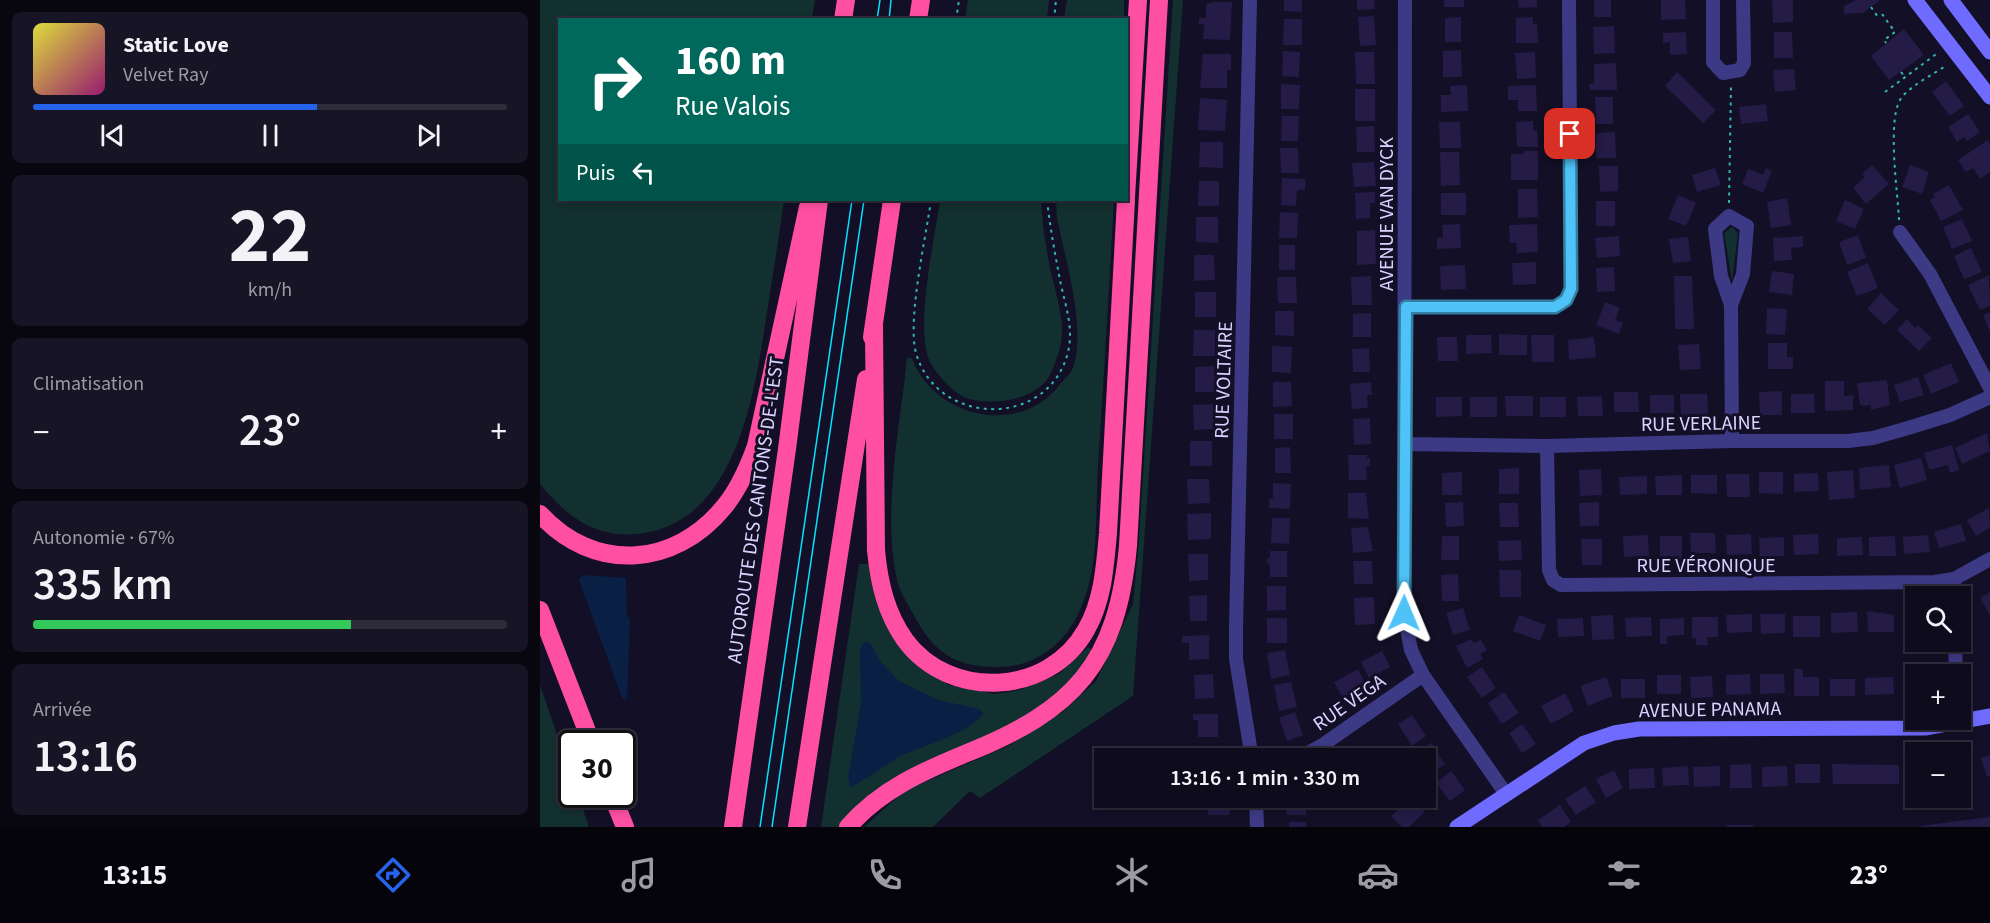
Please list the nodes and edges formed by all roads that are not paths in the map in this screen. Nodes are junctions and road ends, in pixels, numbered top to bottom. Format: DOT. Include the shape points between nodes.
graph roads {
  1 [pos="846,0"];
  2 [pos="921,0"];
  3 [pos="1138,0"];
  4 [pos="1159,0"];
  5 [pos="1250,0"];
  6 [pos="1405,0"];
  7 [pos="1569,0"];
  8 [pos="1713,0"];
  9 [pos="1743,0"];
  10 [pos="1916,0"];
  11 [pos="1951,0"];
  12 [pos="843,18"];
  13 [pos="918,18"];
  14 [pos="1990,52"];
  15 [pos="1990,96"];
  16 [pos="1128,165"];
  17 [pos="810,201"];
  18 [pos="819,201"];
  19 [pos="892,201"];
  20 [pos="1126,201"];
  21 [pos="1900,232"];
  22 [pos="1731,305"];
  23 [pos="1406,307"];
  24 [pos="874,326"];
  25 [pos="1990,388"];
  26 [pos="1990,397"];
  27 [pos="1732,441"];
  28 [pos="1406,444"];
  29 [pos="1547,446"];
  30 [pos="540,514"];
  31 [pos="1990,560"];
  32 [pos="1954,579"];
  33 [pos="1954,586"];
  34 [pos="540,610"];
  35 [pos="1423,675"];
  36 [pos="1990,716"];
  37 [pos="1971,720"];
  38 [pos="1905,728"];
  39 [pos="587,730"];
  40 [pos="1250,748"];
  41 [pos="1317,748"];
  42 [pos="1506,794"];
  43 [pos="617,808"];
  44 [pos="1256,808"];
  45 [pos="625,827"];
  46 [pos="733,827"];
  47 [pos="797,827"];
  48 [pos="848,827"];
  49 [pos="1257,827"];
  50 [pos="1457,827"];
  1 -- 12 [label="highway"];
  2 -- 13 [label="highway"];
  3 -- 16 [label="highway"];
  4 -- 48 [label="highway" via="1128,546 1111,633 1083,680 1045,715 905,781 870,805"];
  5 -- 40 [label="street, RUE VOLTAIRE" via="1236,659"];
  6 -- 23 [label="street, AVENUE VAN DYCK"];
  7 -- 23 [label="street" via="1571,289 1566,300 1555,307"];
  8 -- 9 [label="street" via="1713,62 1723,73 1731,74 1744,63"];
  10 -- 15 [label="street"];
  11 -- 14 [label="street"];
  17 -- 30 [label="highway" via="756,446 743,477 723,508 680,544 661,552 629,556 584,547"];
  18 -- 46 [label="highway, AUTOROUTE DES CANTONS-DE-L'EST"];
  19 -- 24 [label="highway"];
  20 -- 24 [label="highway" via="1104,576 1095,611 1081,639 1062,659 1037,674 994,684 952,676 913,650 892,618 881,585 876,550"];
  21 -- 25 [label="street" via="1930,273"];
  22 -- 22 [label="street" via="1743,274 1747,226 1729,216 1715,229 1721,276"];
  22 -- 27 [label="street"];
  23 -- 28 [label="street, AVENUE VAN DYCK"];
  24 -- 47 [label="highway"];
  26 -- 27 [label="street, RUE VERLAINE" via="1950,415 1873,438"];
  27 -- 29 [label="street, RUE VERLAINE"];
  28 -- 29 [label="street, RUE VERLAINE"];
  28 -- 35 [label="street, AVENUE VAN DYCK" via="1404,613 1411,650"];
  29 -- 32 [label="street, RUE VÉRONIQUE" via="1550,570 1553,580 1561,585 1909,584"];
  31 -- 32 [label="street, RUE VÉRONIQUE"];
  32 -- 33 [label="street"];
  34 -- 39 [label="highway"];
  35 -- 41 [label="street, RUE VEGA"];
  35 -- 42 [label="street, AVENUE VAN DYCK"];
  36 -- 37 [label="street, AVENUE PANAMA"];
  38 -- 42 [label="street, AVENUE PANAMA" via="1640,729 1614,733 1584,743"];
  42 -- 50 [label="street, AVENUE PANAMA"];
  43 -- 45 [label="highway"];
  44 -- 49 [label="street"];
}
